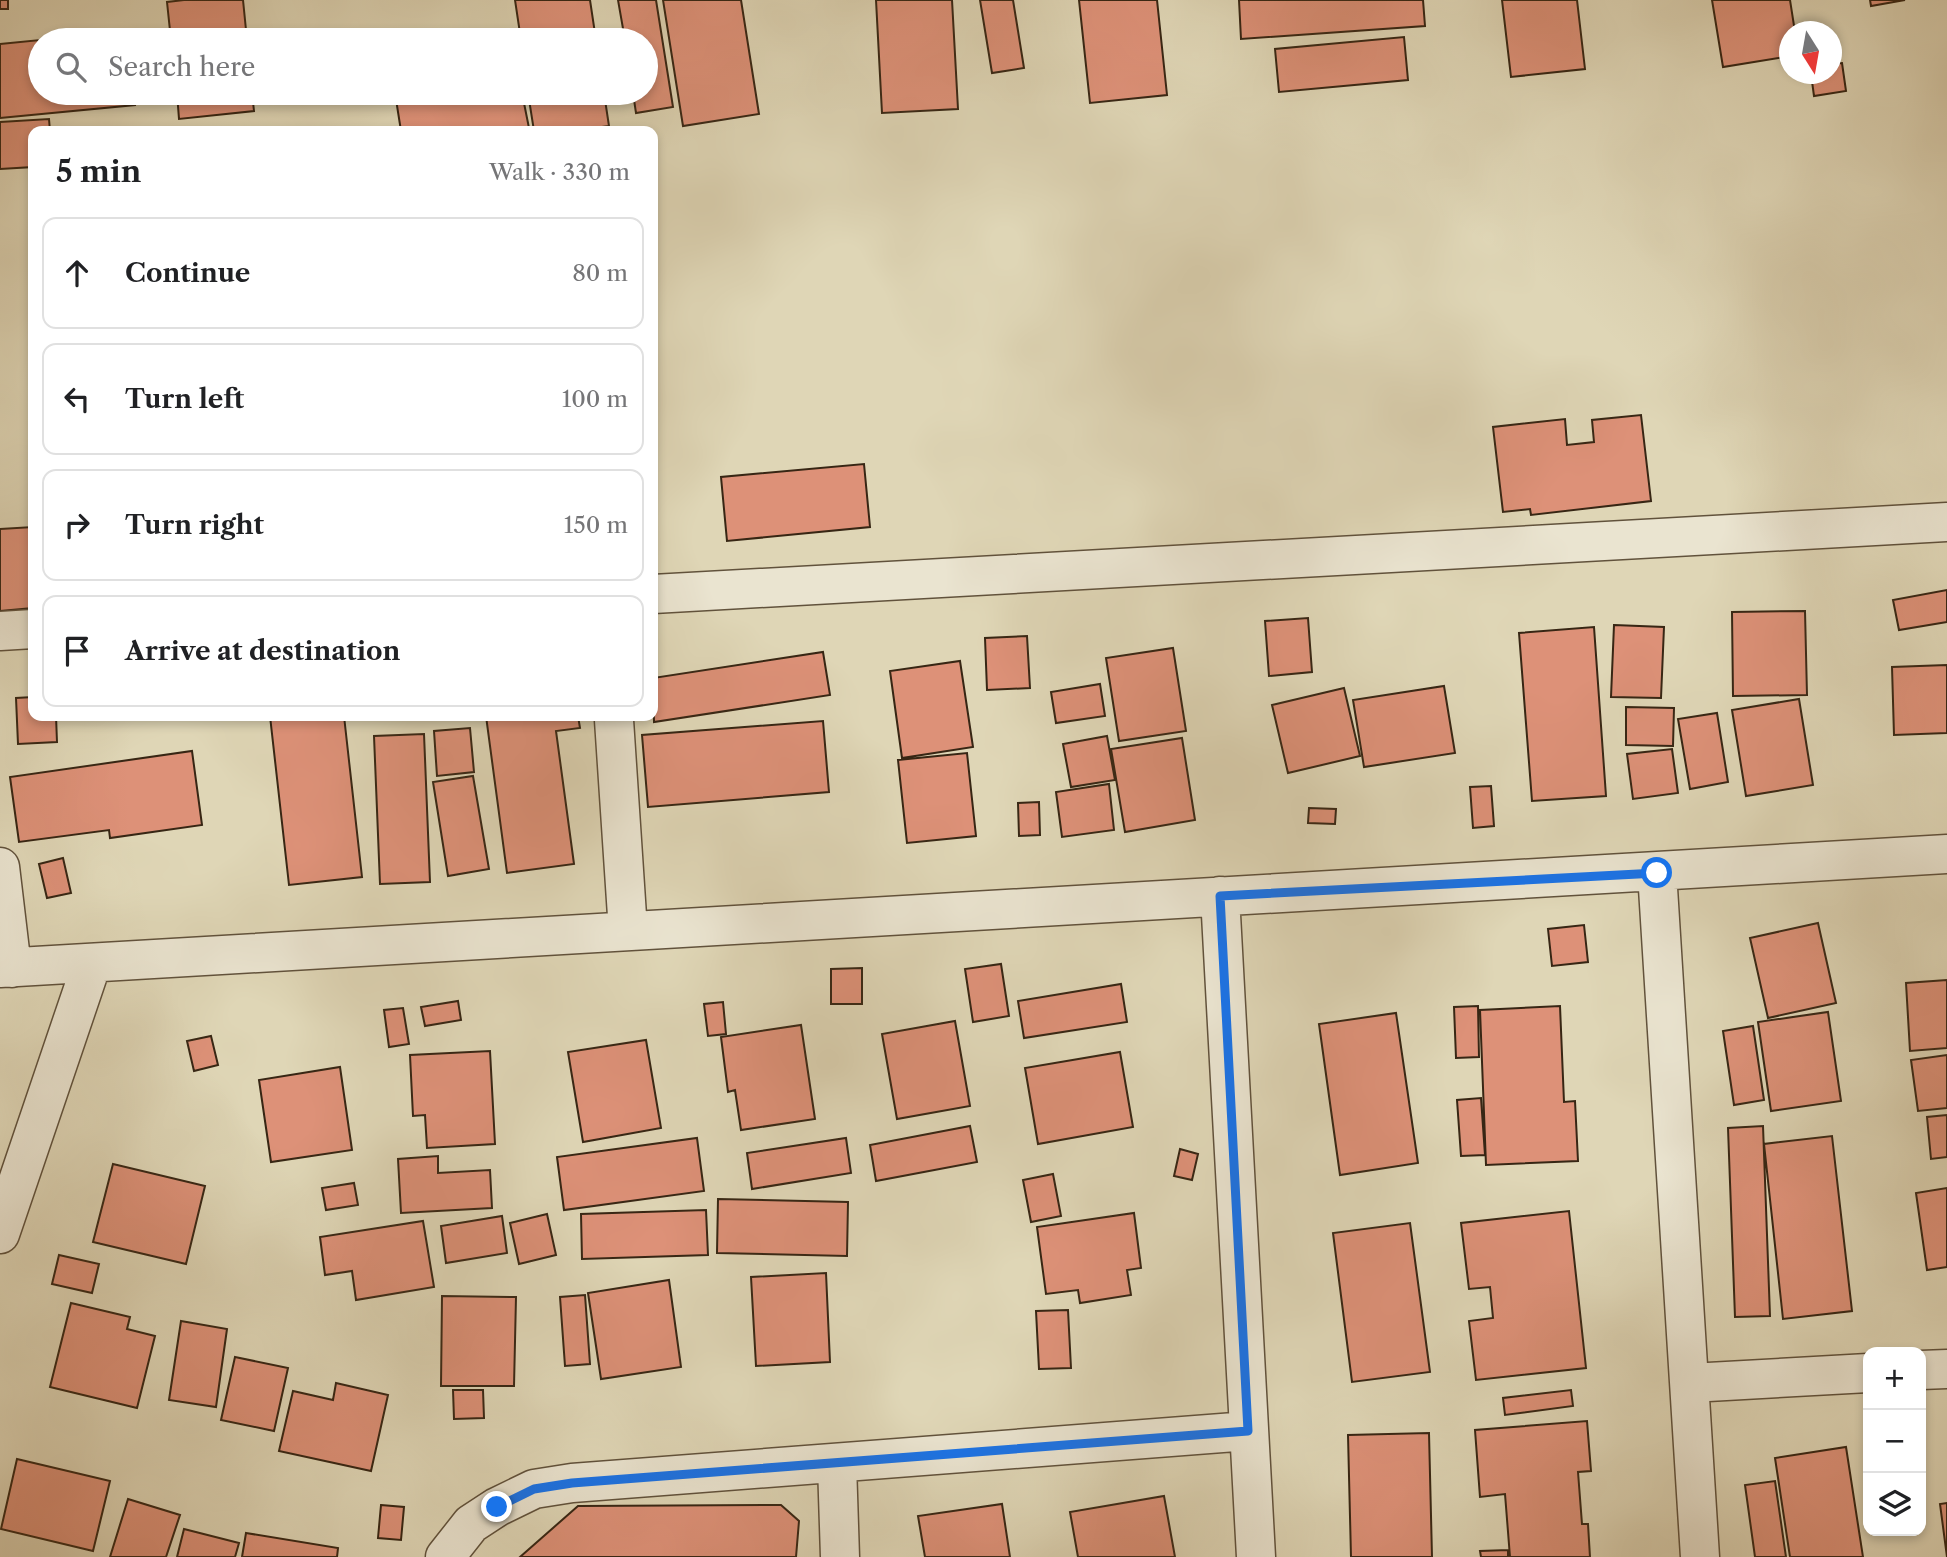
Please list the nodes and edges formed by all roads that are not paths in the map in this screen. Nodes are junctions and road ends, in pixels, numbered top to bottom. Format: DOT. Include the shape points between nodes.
graph roads {
  1 [pos="1947,522"];
  2 [pos="658,594"];
  3 [pos="28,629"];
  4 [pos="0,631"];
  5 [pos="614,721"];
  6 [pos="1947,854"];
  7 [pos="0,867"];
  8 [pos="1657,873"];
  9 [pos="1220,896"];
  10 [pos="628,931"];
  11 [pos="92,962"];
  12 [pos="6,968"];
  13 [pos="0,1234"];
  14 [pos="1947,1369"];
  15 [pos="1926,1370"];
  16 [pos="1863,1373"];
  17 [pos="1690,1383"];
  18 [pos="1248,1431"];
  19 [pos="837,1464"];
  20 [pos="445,1557"];
  21 [pos="840,1557"];
  22 [pos="1256,1557"];
  23 [pos="1700,1557"];
  1 -- 2 [label="street"];
  3 -- 4 [label="street"];
  5 -- 10 [label="street"];
  6 -- 8 [label="street"];
  7 -- 12 [label="street"];
  8 -- 9 [label="street"];
  8 -- 17 [label="street"];
  9 -- 10 [label="street"];
  9 -- 18 [label="street"];
  10 -- 11 [label="street"];
  11 -- 12 [label="street"];
  11 -- 13 [label="street"];
  14 -- 15 [label="street"];
  16 -- 17 [label="street"];
  17 -- 23 [label="street"];
  18 -- 19 [label="street"];
  18 -- 22 [label="street"];
  19 -- 20 [label="street" via="534,1489 471,1524"];
  19 -- 21 [label="street"];
}
